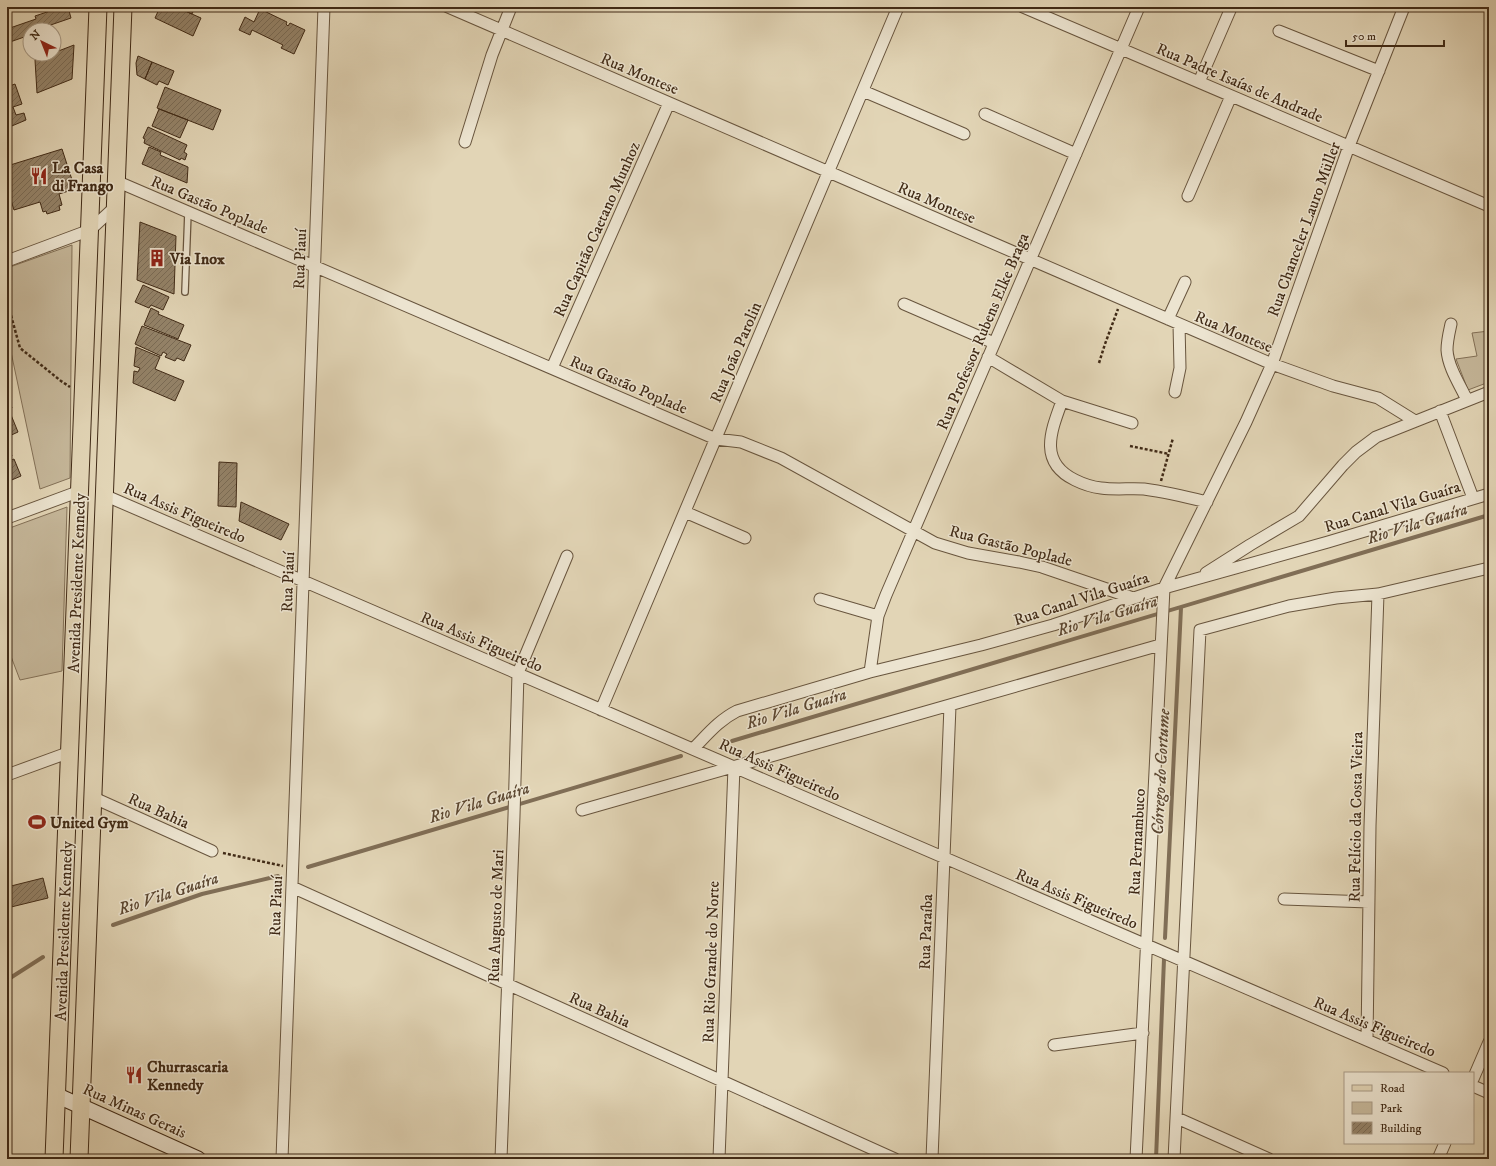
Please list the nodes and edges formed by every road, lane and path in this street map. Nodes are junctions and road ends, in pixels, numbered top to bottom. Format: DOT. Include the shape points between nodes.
graph roads {
  1 [pos="98,7"];
  2 [pos="123,7"];
  3 [pos="324,7"];
  4 [pos="448,7"];
  5 [pos="511,7"];
  6 [pos="898,7"];
  7 [pos="1023,7"];
  8 [pos="1139,7"];
  9 [pos="1404,7"];
  10 [pos="1231,8"];
  11 [pos="501,30"];
  12 [pos="1279,31"];
  13 [pos="1121,49"];
  14 [pos="1379,71"];
  15 [pos="1199,82"];
  16 [pos="863,91"];
  17 [pos="1231,96"];
  18 [pos="669,103"];
  19 [pos="985,114"];
  20 [pos="964,134"];
  21 [pos="465,142"];
  22 [pos="1349,146"];
  23 [pos="1076,154"];
  24 [pos="829,172"];
  25 [pos="116,181"];
  26 [pos="1188,196"];
  27 [pos="1489,206"];
  28 [pos="115,207"];
  29 [pos="188,211"];
  30 [pos="90,230"];
  31 [pos="7,260"];
  32 [pos="1030,260"];
  33 [pos="315,266"];
  34 [pos="1185,282"];
  35 [pos="185,292"];
  36 [pos="1122,299"];
  37 [pos="7,302"];
  38 [pos="904,304"];
  39 [pos="1174,322"];
  40 [pos="1451,324"];
  41 [pos="994,343"];
  42 [pos="988,357"];
  43 [pos="1099,363"];
  44 [pos="1272,364"];
  45 [pos="552,368"];
  46 [pos="1175,392"];
  47 [pos="1489,392"];
  48 [pos="84,395"];
  49 [pos="1466,400"];
  50 [pos="1062,401"];
  51 [pos="1440,411"];
  52 [pos="1414,421"];
  53 [pos="1132,423"];
  54 [pos="1173,438"];
  55 [pos="716,439"];
  56 [pos="1130,446"];
  57 [pos="1169,454"];
  58 [pos="80,491"];
  59 [pos="1158,491"];
  60 [pos="1489,494"];
  61 [pos="104,495"];
  62 [pos="1473,498"];
  63 [pos="1207,502"];
  64 [pos="685,512"];
  65 [pos="7,518"];
  66 [pos="913,532"];
  67 [pos="745,538"];
  68 [pos="567,556"];
  69 [pos="1489,568"];
  70 [pos="1197,578"];
  71 [pos="303,581"];
  72 [pos="1164,588"];
  73 [pos="1378,594"];
  74 [pos="1133,598"];
  75 [pos="820,599"];
  76 [pos="1162,604"];
  77 [pos="878,616"];
  78 [pos="1160,645"];
  79 [pos="870,672"];
  80 [pos="518,673"];
  81 [pos="950,706"];
  82 [pos="601,710"];
  83 [pos="694,749"];
  84 [pos="70,752"];
  85 [pos="734,767"];
  86 [pos="7,775"];
  87 [pos="92,797"];
  88 [pos="582,810"];
  89 [pos="212,851"];
  90 [pos="944,858"];
  91 [pos="292,868"];
  92 [pos="292,887"];
  93 [pos="89,898"];
  94 [pos="64,899"];
  95 [pos="1284,899"];
  96 [pos="1369,902"];
  97 [pos="1147,945"];
  98 [pos="1184,961"];
  99 [pos="508,985"];
  100 [pos="1143,1033"];
  101 [pos="1367,1040"];
  102 [pos="1489,1042"];
  103 [pos="1054,1045"];
  104 [pos="1441,1072"];
  105 [pos="1474,1077"];
  106 [pos="722,1081"];
  107 [pos="1474,1086"];
  108 [pos="1489,1093"];
  109 [pos="56,1095"];
  110 [pos="81,1106"];
  111 [pos="1177,1118"];
  112 [pos="1445,1144"];
  113 [pos="54,1159"];
  114 [pos="79,1159"];
  115 [pos="198,1159"];
  116 [pos="282,1159"];
  117 [pos="501,1159"];
  118 [pos="719,1159"];
  119 [pos="895,1159"];
  120 [pos="932,1159"];
  121 [pos="1136,1159"];
  122 [pos="1174,1159"];
  123 [pos="1269,1159"];
  124 [pos="1438,1159"];
  1 -- 30 [label="main road, Avenida Presidente Kennedy"];
  2 -- 25 [label="main road, Avenida Presidente Kennedy"];
  3 -- 33 [label="street, Rua Piauí"];
  4 -- 11 [label="street, Rua Montese"];
  5 -- 11 [label="street"];
  6 -- 16 [label="street, Rua João Parolin"];
  7 -- 13 [label="street, Rua Padre Isaías de Andrade"];
  8 -- 13 [label="street, Rua Professor Rubens Elke Braga"];
  9 -- 14 [label="street, Rua Chanceler Lauro Müller"];
  10 -- 15 [label="street"];
  11 -- 18 [label="street, Rua Montese"];
  11 -- 21 [label="street"];
  12 -- 14 [label="street"];
  13 -- 15 [label="street, Rua Padre Isaías de Andrade"];
  13 -- 23 [label="street, Rua Professor Rubens Elke Braga"];
  14 -- 22 [label="street, Rua Chanceler Lauro Müller"];
  15 -- 17 [label="street, Rua Padre Isaías de Andrade"];
  16 -- 20 [label="street"];
  16 -- 24 [label="street, Rua João Parolin"];
  17 -- 22 [label="street, Rua Padre Isaías de Andrade"];
  17 -- 26 [label="street"];
  18 -- 24 [label="street, Rua Montese"];
  18 -- 45 [label="street, Rua Capitão Caetano Munhoz"];
  19 -- 23 [label="street"];
  22 -- 27 [label="street, Rua Padre Isaías de Andrade"];
  22 -- 44 [label="street, Rua Chanceler Lauro Müller"];
  23 -- 32 [label="street, Rua Professor Rubens Elke Braga"];
  24 -- 32 [label="street, Rua Montese"];
  24 -- 55 [label="street, Rua João Parolin"];
  25 -- 28 [label="main road, Avenida Presidente Kennedy"];
  25 -- 29 [label="street, Rua Gastão Poplade"];
  28 -- 30 [label="street"];
  28 -- 61 [label="main road, Avenida Presidente Kennedy"];
  29 -- 33 [label="street, Rua Gastão Poplade"];
  29 -- 35 [label="lane"];
  30 -- 31 [label="street"];
  30 -- 48 [label="main road, Avenida Presidente Kennedy"];
  32 -- 36 [label="street, Rua Montese"];
  32 -- 41 [label="street, Rua Professor Rubens Elke Braga"];
  33 -- 45 [label="street, Rua Gastão Poplade"];
  33 -- 71 [label="street, Rua Piauí"];
  34 -- 39 [label="street"];
  36 -- 39 [label="street, Rua Montese"];
  36 -- 43 [label="path"];
  37 -- 48 [label="path" via="20,348 61,381"];
  38 -- 41 [label="street"];
  39 -- 44 [label="street, Rua Montese"];
  39 -- 46 [label="street" via="1180,368"];
  40 -- 49 [label="street" via="1447,351"];
  41 -- 42 [label="street, Rua Professor Rubens Elke Braga"];
  42 -- 50 [label="street"];
  42 -- 66 [label="street, Rua Professor Rubens Elke Braga"];
  44 -- 52 [label="street, Rua Montese" via="1333,386 1378,398"];
  44 -- 63 [label="street, Rua Chanceler Lauro Müller"];
  45 -- 55 [label="street, Rua Gastão Poplade"];
  47 -- 49 [label="street"];
  48 -- 58 [label="main road, Avenida Presidente Kennedy"];
  49 -- 51 [label="street"];
  50 -- 53 [label="street"];
  50 -- 59 [label="street" via="1050,441 1053,460 1059,470 1084,484 1100,488"];
  51 -- 52 [label="street"];
  51 -- 62 [label="street"];
  52 -- 70 [label="street" via="1376,437 1356,452 1300,516"];
  54 -- 57 [label="path"];
  55 -- 64 [label="street, Rua João Parolin"];
  55 -- 66 [label="street, Rua Gastão Poplade" via="741,442 781,458"];
  56 -- 57 [label="path"];
  57 -- 59 [label="path"];
  58 -- 65 [label="street"];
  58 -- 84 [label="main road, Avenida Presidente Kennedy"];
  59 -- 63 [label="street"];
  60 -- 62 [label="street, Rua Canal Vila Guaíra"];
  61 -- 71 [label="street, Rua Assis Figueiredo"];
  61 -- 87 [label="main road, Avenida Presidente Kennedy"];
  62 -- 70 [label="street, Rua Canal Vila Guaíra"];
  63 -- 72 [label="street, Rua Chanceler Lauro Müller"];
  64 -- 67 [label="street"];
  64 -- 82 [label="street, Rua João Parolin"];
  66 -- 74 [label="street, Rua Gastão Poplade" via="949,548 1042,567"];
  66 -- 77 [label="street, Rua Professor Rubens Elke Braga"];
  68 -- 80 [label="street"];
  69 -- 73 [label="street"];
  70 -- 72 [label="street, Rua Canal Vila Guaíra"];
  71 -- 80 [label="street, Rua Assis Figueiredo"];
  71 -- 91 [label="street, Rua Piauí"];
  72 -- 74 [label="street, Rua Canal Vila Guaíra"];
  72 -- 76 [label="street, Rua Chanceler Lauro Müller"];
  73 -- 96 [label="street, Rua Felício da Costa Vieira"];
  73 -- 98 [label="street" via="1289,606 1200,630"];
  74 -- 79 [label="street, Rua Canal Vila Guaíra" via="996,641"];
  75 -- 77 [label="street"];
  76 -- 78 [label="street, Rua Pernambuco"];
  77 -- 79 [label="street, Rua Professor Rubens Elke Braga"];
  78 -- 81 [label="street"];
  78 -- 97 [label="street, Rua Pernambuco"];
  79 -- 83 [label="street, Rua Canal Vila Guaíra" via="737,711 726,716"];
  80 -- 82 [label="street, Rua Assis Figueiredo"];
  80 -- 99 [label="street, Rua Augusto de Mari"];
  81 -- 85 [label="street"];
  81 -- 90 [label="street, Rua Paraíba"];
  82 -- 83 [label="street, Rua Assis Figueiredo"];
  83 -- 85 [label="street, Rua Assis Figueiredo"];
  84 -- 86 [label="street"];
  84 -- 94 [label="main road, Avenida Presidente Kennedy"];
  85 -- 88 [label="street"];
  85 -- 90 [label="street, Rua Assis Figueiredo"];
  85 -- 106 [label="street, Rua Rio Grande do Norte"];
  87 -- 89 [label="street, Rua Bahia"];
  87 -- 93 [label="main road, Avenida Presidente Kennedy"];
  89 -- 91 [label="path"];
  90 -- 97 [label="street, Rua Assis Figueiredo"];
  90 -- 120 [label="street, Rua Paraíba"];
  91 -- 92 [label="street, Rua Piauí"];
  92 -- 99 [label="street, Rua Bahia"];
  92 -- 116 [label="street, Rua Piauí"];
  93 -- 94 [label="main road"];
  93 -- 110 [label="main road, Avenida Presidente Kennedy"];
  94 -- 109 [label="main road, Avenida Presidente Kennedy"];
  95 -- 96 [label="street"];
  96 -- 101 [label="street, Rua Felício da Costa Vieira"];
  97 -- 98 [label="street, Rua Assis Figueiredo"];
  97 -- 100 [label="street, Rua Pernambuco"];
  98 -- 101 [label="street, Rua Assis Figueiredo"];
  98 -- 111 [label="street"];
  99 -- 106 [label="street, Rua Bahia"];
  99 -- 117 [label="street, Rua Augusto de Mari"];
  100 -- 103 [label="street"];
  100 -- 121 [label="street, Rua Pernambuco"];
  101 -- 104 [label="street, Rua Assis Figueiredo"];
  102 -- 105 [label="street"];
  106 -- 118 [label="street, Rua Rio Grande do Norte"];
  106 -- 119 [label="street, Rua Bahia"];
  107 -- 108 [label="street"];
  109 -- 110 [label="street, Rua Minas Gerais"];
  109 -- 113 [label="main road, Avenida Presidente Kennedy"];
  110 -- 114 [label="main road, Avenida Presidente Kennedy"];
  110 -- 115 [label="street, Rua Minas Gerais"];
  111 -- 122 [label="street"];
  111 -- 123 [label="street"];
  112 -- 124 [label="street"];
}
